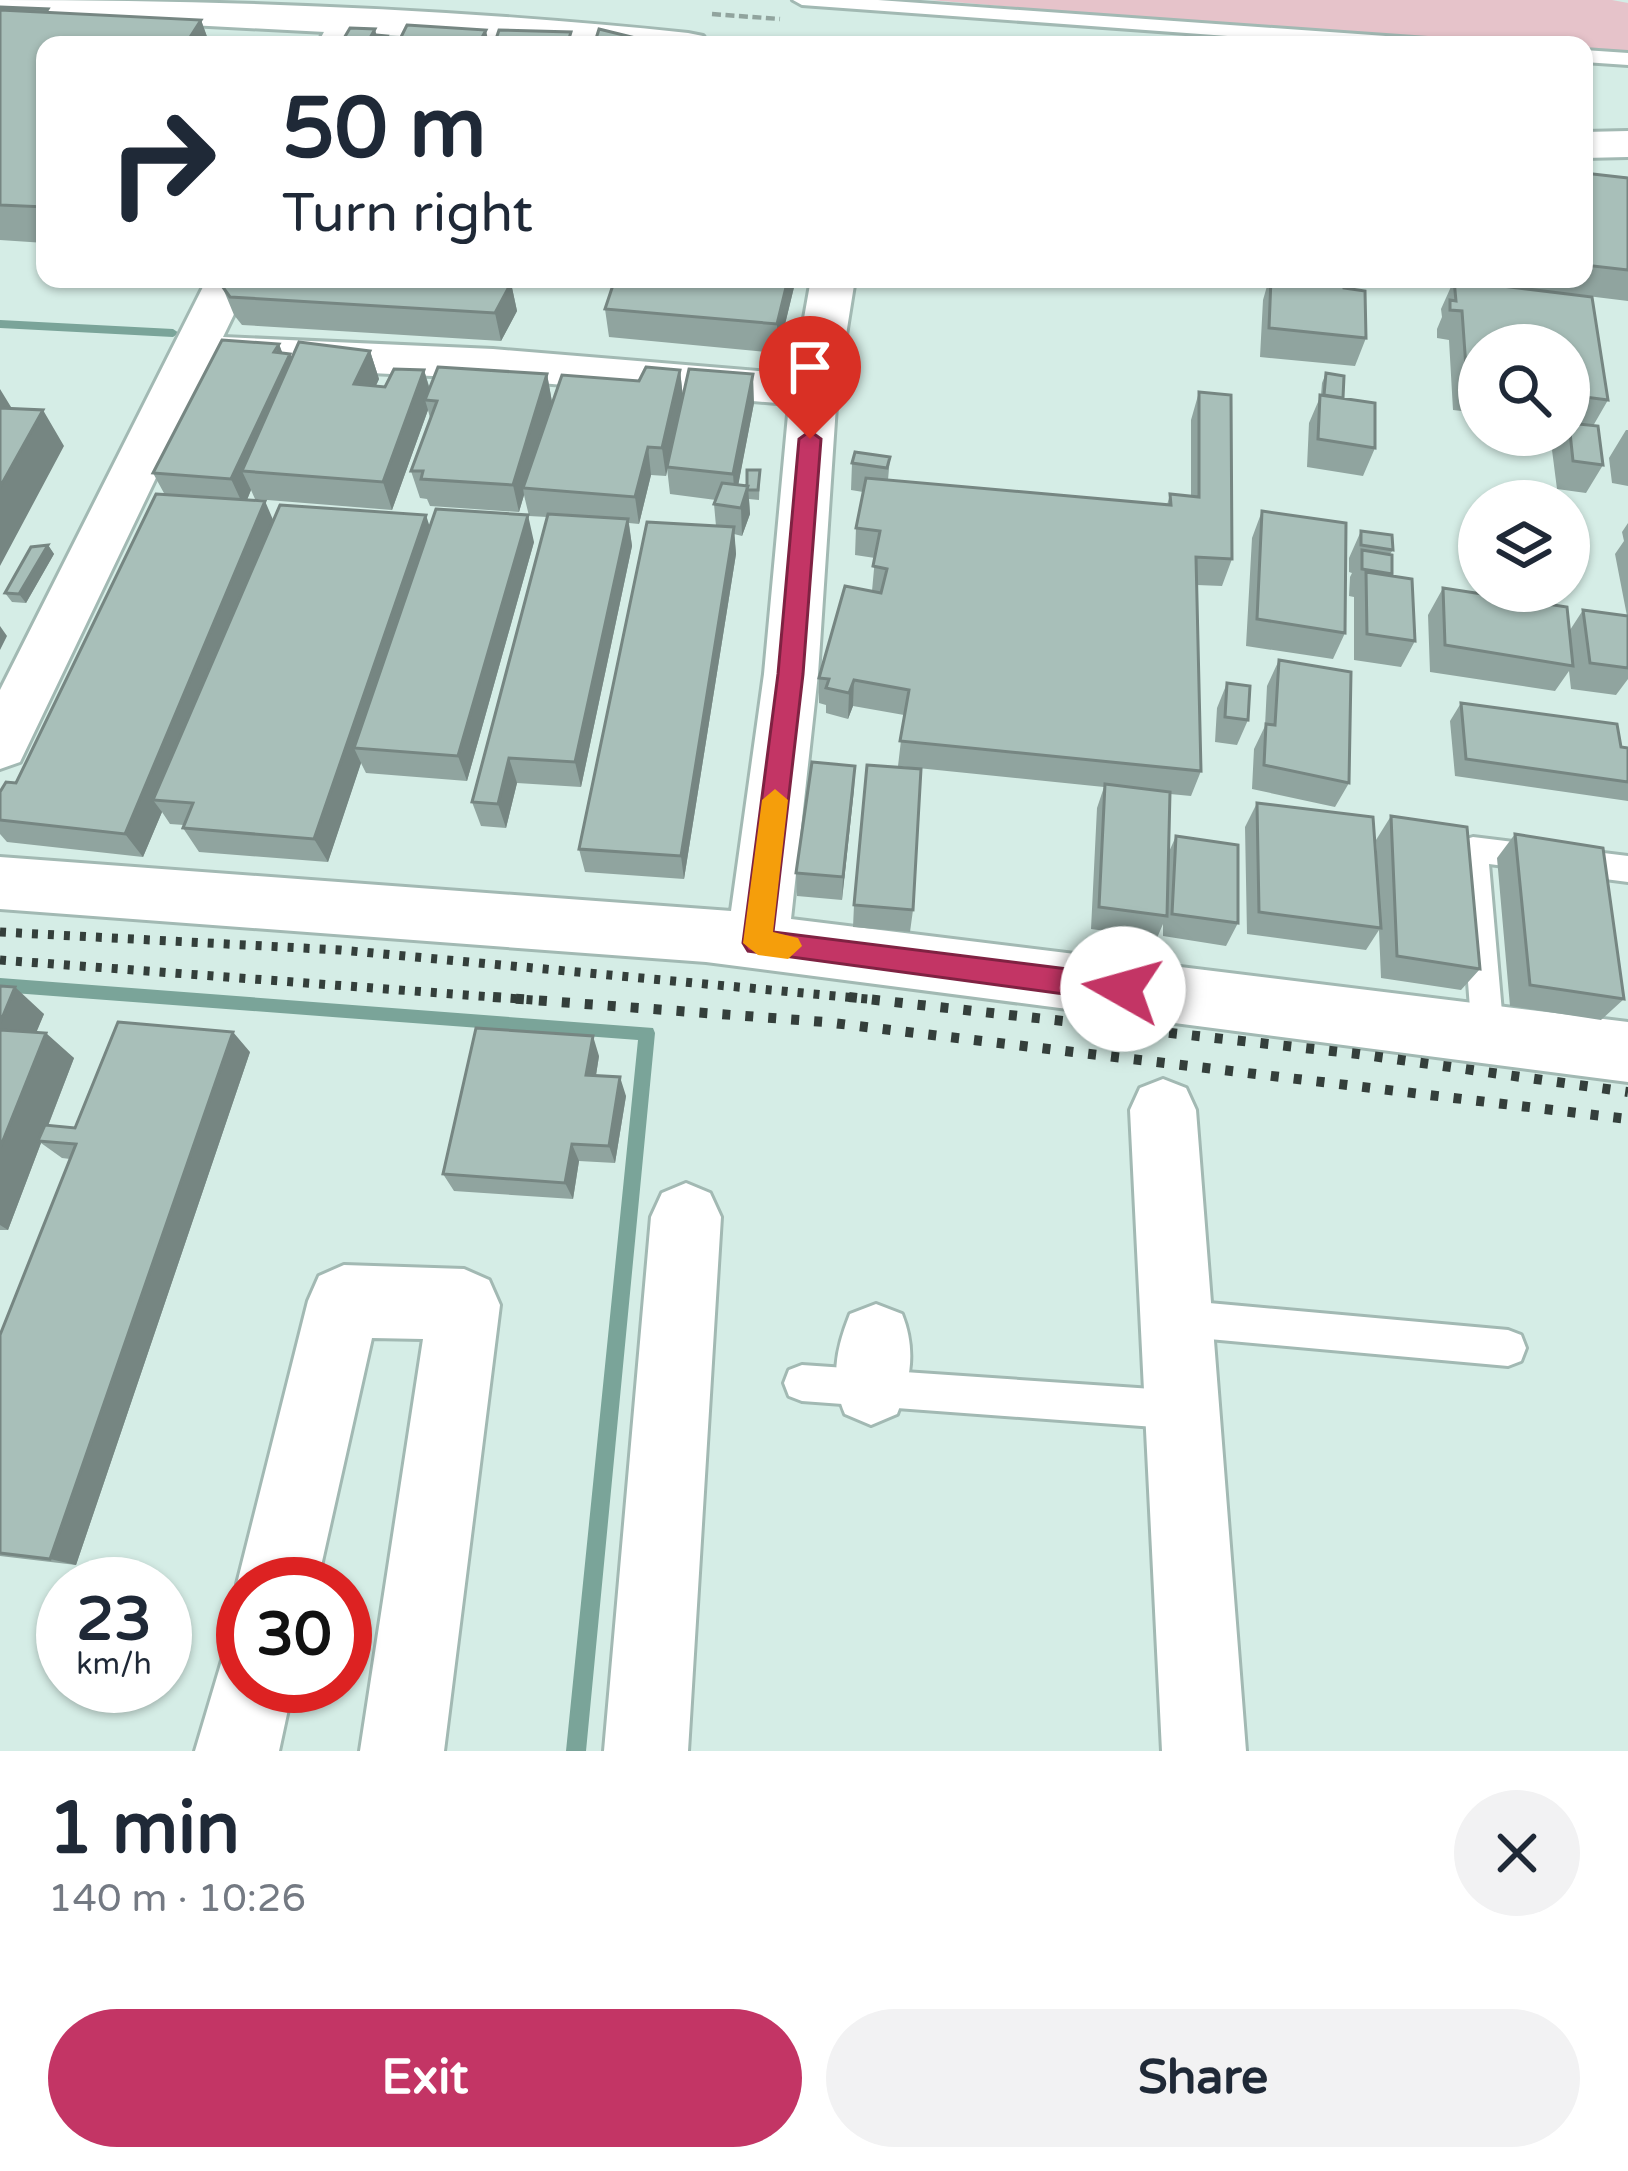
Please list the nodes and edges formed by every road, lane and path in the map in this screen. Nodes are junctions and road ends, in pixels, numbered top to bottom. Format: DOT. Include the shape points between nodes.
graph roads {
  1 [pos="802,0"];
  2 [pos="0,3"];
  3 [pos="788,20"];
  4 [pos="693,29"];
  5 [pos="340,34"];
  6 [pos="1303,36"];
  7 [pos="1593,57"];
  8 [pos="1628,59"];
  9 [pos="1628,144"];
  10 [pos="1593,145"];
  11 [pos="225,288"];
  12 [pos="831,288"];
  13 [pos="196,350"];
  14 [pos="814,392"];
  15 [pos="0,746"];
  16 [pos="1628,869"];
  17 [pos="0,883"];
  18 [pos="758,943"];
  19 [pos="1488,1035"];
  20 [pos="1628,1052"];
  21 [pos="1163,1110"];
  22 [pos="686,1216"];
  23 [pos="1176,1318"];
  24 [pos="1508,1348"];
  25 [pos="849,1370"];
  26 [pos="1182,1410"];
  27 [pos="283,1557"];
  28 [pos="246,1713"];
  29 [pos="237,1751"];
  30 [pos="402,1751"];
  31 [pos="646,1751"];
  32 [pos="1204,1751"];
  1 -- 6 [label="lane"];
  2 -- 5 [label="street"];
  3 -- 4 [label="path"];
  4 -- 5 [label="street"];
  7 -- 8 [label="lane"];
  9 -- 10 [label="street"];
  11 -- 13 [label="street"];
  12 -- 14 [label="street"];
  13 -- 14 [label="street" via="493,364"];
  13 -- 15 [label="street"];
  14 -- 18 [label="street"];
  16 -- 19 [label="lane" via="1472,849"];
  17 -- 18 [label="street"];
  18 -- 19 [label="street"];
  19 -- 20 [label="street"];
  21 -- 23 [label="street"];
  22 -- 31 [label="street"];
  23 -- 24 [label="lane"];
  23 -- 26 [label="street"];
  25 -- 26 [label="lane"];
  26 -- 32 [label="street"];
  27 -- 30 [label="street" via="344,1301 464,1305"];
  28 -- 29 [label="street"];
}
